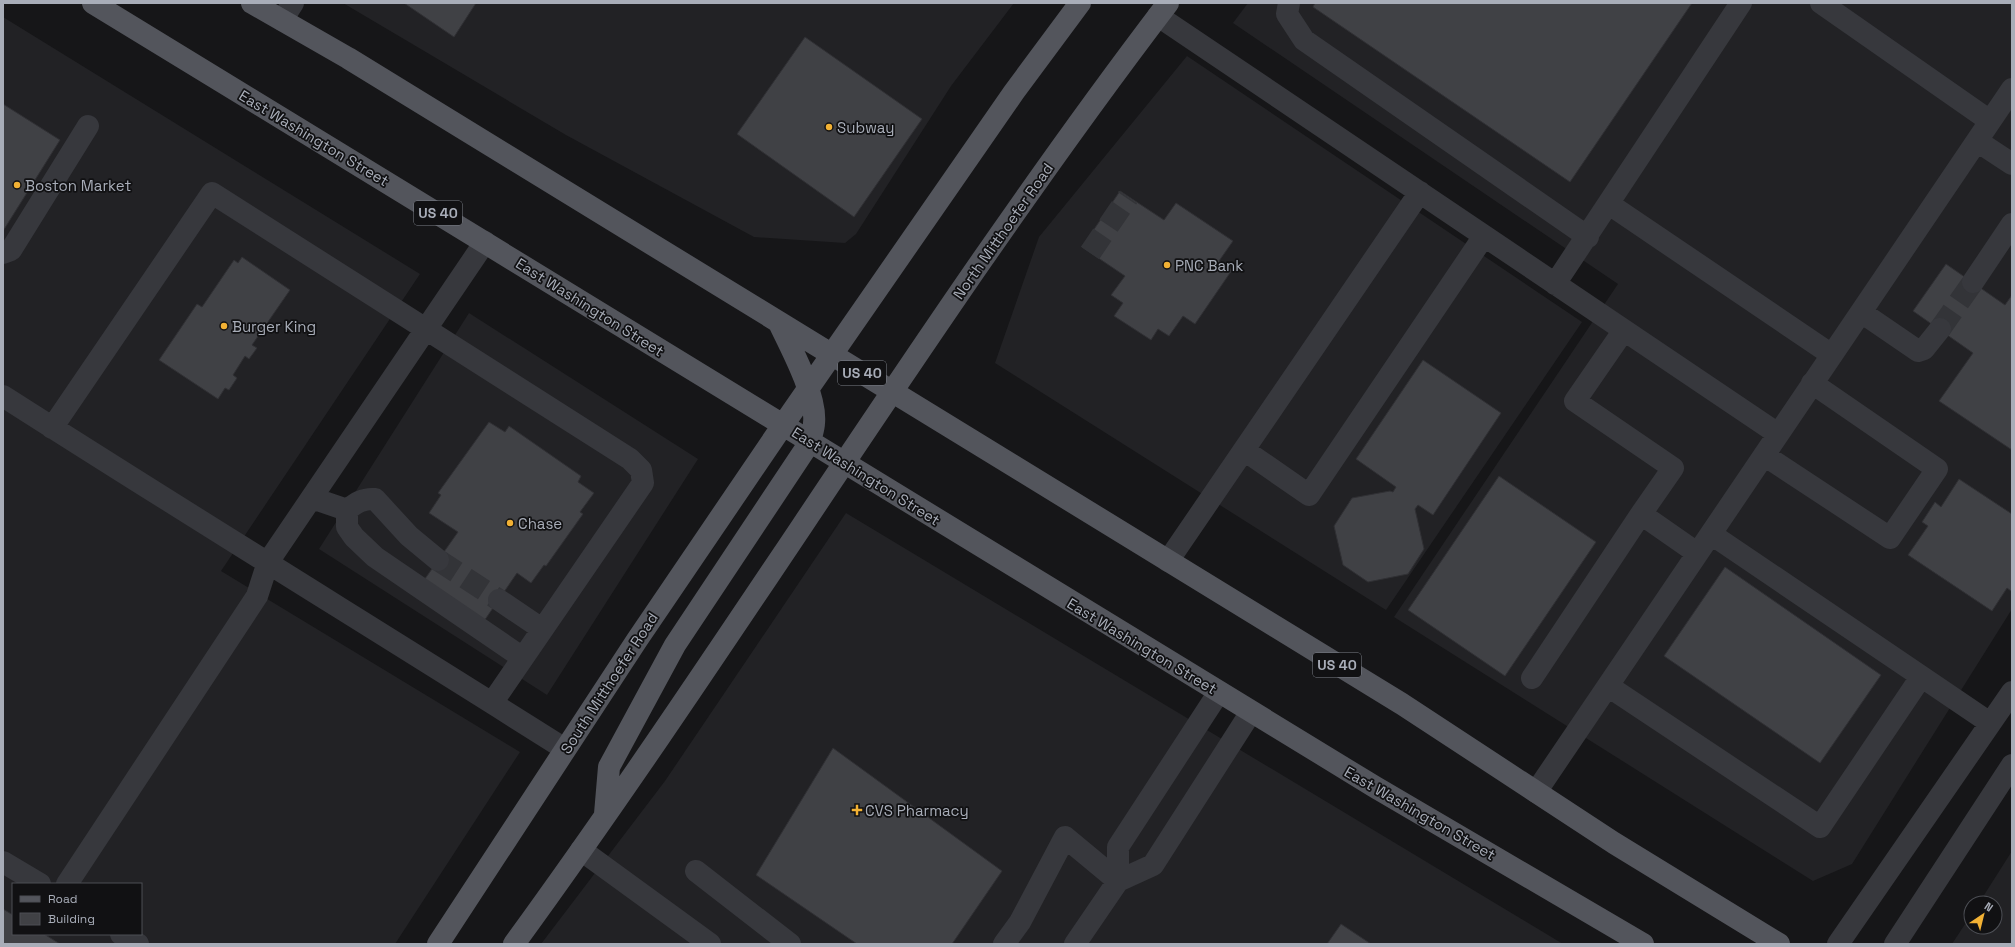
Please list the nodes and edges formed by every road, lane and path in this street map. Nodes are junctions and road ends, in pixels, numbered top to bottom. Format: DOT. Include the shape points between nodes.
graph roads {
  1 [pos="93,3"];
  2 [pos="252,3"];
  3 [pos="1080,3"];
  4 [pos="1289,3"];
  5 [pos="1741,3"];
  6 [pos="1821,3"];
  7 [pos="1163,10"];
  8 [pos="287,12"];
  9 [pos="2012,89"];
  10 [pos="1990,121"];
  11 [pos="88,126"];
  12 [pos="1977,141"];
  13 [pos="2012,164"];
  14 [pos="1420,192"];
  15 [pos="1609,204"];
  16 [pos="2012,224"];
  17 [pos="1484,236"];
  18 [pos="1588,237"];
  19 [pos="485,242"];
  20 [pos="3,253"];
  21 [pos="1973,282"];
  22 [pos="1555,284"];
  23 [pos="1861,312"];
  24 [pos="779,323"];
  25 [pos="1940,329"];
  26 [pos="425,330"];
  27 [pos="1624,330"];
  28 [pos="832,355"];
  29 [pos="1832,355"];
  30 [pos="1812,383"];
  31 [pos="808,390"];
  32 [pos="892,392"];
  33 [pos="3,396"];
  34 [pos="783,425"];
  35 [pos="52,428"];
  36 [pos="1778,434"];
  37 [pos="810,442"];
  38 [pos="1244,450"];
  39 [pos="1764,455"];
  40 [pos="845,463"];
  41 [pos="312,498"];
  42 [pos="347,510"];
  43 [pos="1642,514"];
  44 [pos="1711,534"];
  45 [pos="1697,553"];
  46 [pos="438,560"];
  47 [pos="1168,561"];
  48 [pos="268,562"];
  49 [pos="499,600"];
  50 [pos="542,629"];
  51 [pos="523,658"];
  52 [pos="1921,677"];
  53 [pos="1532,678"];
  54 [pos="1608,686"];
  55 [pos="1219,692"];
  56 [pos="2012,692"];
  57 [pos="492,703"];
  58 [pos="1251,712"];
  59 [pos="1990,723"];
  60 [pos="565,749"];
  61 [pos="2012,765"];
  62 [pos="1536,792"];
  63 [pos="605,815"];
  64 [pos="581,850"];
  65 [pos="3,862"];
  66 [pos="696,871"];
  67 [pos="1118,881"];
  68 [pos="38,883"];
  69 [pos="68,883"];
  70 [pos="123,935"];
  71 [pos="138,944"];
  72 [pos="438,944"];
  73 [pos="514,944"];
  74 [pos="710,944"];
  75 [pos="790,944"];
  76 [pos="1004,944"];
  77 [pos="1075,944"];
  78 [pos="1643,944"];
  79 [pos="1779,944"];
  80 [pos="1838,944"];
  81 [pos="1895,944"];
  1 -- 19 [label="main road, East Washington Street / US 40"];
  2 -- 8 [label="main road, US 40"];
  3 -- 28 [label="main road" via="1014,92"];
  4 -- 18 [label="lane" via="1287,14 1304,40"];
  5 -- 15 [label="lane"];
  6 -- 10 [label="lane"];
  7 -- 14 [label="lane"];
  7 -- 32 [label="main road, North Mitthoefer Road" via="1094,101"];
  8 -- 24 [label="main road, US 40" via="348,58"];
  9 -- 10 [label="lane"];
  10 -- 12 [label="lane"];
  11 -- 20 [label="lane" via="11,250"];
  12 -- 13 [label="lane"];
  12 -- 23 [label="lane"];
  14 -- 17 [label="lane"];
  14 -- 38 [label="lane"];
  15 -- 18 [label="lane"];
  15 -- 29 [label="lane"];
  16 -- 21 [label="lane"];
  17 -- 22 [label="lane"];
  17 -- 38 [label="lane" via="1309,495"];
  18 -- 22 [label="lane"];
  19 -- 26 [label="lane"];
  19 -- 34 [label="main road, East Washington Street / US 40"];
  22 -- 27 [label="lane"];
  23 -- 25 [label="lane" via="1918,351 1924,349"];
  23 -- 29 [label="lane"];
  24 -- 28 [label="main road, US 40"];
  24 -- 31 [label="main road"];
  26 -- 35 [label="lane" via="212,193"];
  26 -- 41 [label="lane"];
  26 -- 50 [label="lane" via="630,459 641,470 643,483"];
  27 -- 36 [label="lane"];
  27 -- 43 [label="lane" via="1575,401 1673,468"];
  28 -- 31 [label="main road"];
  28 -- 32 [label="main road, US 40"];
  29 -- 30 [label="lane"];
  30 -- 36 [label="lane"];
  30 -- 39 [label="lane" via="1937,469 1890,538"];
  31 -- 34 [label="main road"];
  31 -- 37 [label="main road" via="814,423"];
  32 -- 40 [label="main road, North Mitthoefer Road"];
  32 -- 47 [label="main road, US 40"];
  33 -- 35 [label="lane"];
  34 -- 37 [label="main road, East Washington Street / US 40"];
  34 -- 60 [label="main road, South Mitthoefer Road"];
  35 -- 48 [label="lane"];
  36 -- 39 [label="lane"];
  37 -- 40 [label="main road, East Washington Street / US 40"];
  37 -- 63 [label="main road" via="675,645 609,767"];
  38 -- 47 [label="lane"];
  39 -- 44 [label="lane"];
  40 -- 55 [label="main road, East Washington Street / US 40"];
  40 -- 63 [label="main road"];
  41 -- 42 [label="lane"];
  41 -- 48 [label="lane"];
  42 -- 46 [label="lane" via="359,501 375,499 408,536"];
  42 -- 51 [label="lane" via="347,527 375,557"];
  43 -- 45 [label="lane"];
  43 -- 53 [label="lane"];
  44 -- 45 [label="lane"];
  44 -- 52 [label="lane"];
  45 -- 54 [label="lane"];
  47 -- 62 [label="main road, US 40" via="1402,704"];
  48 -- 57 [label="lane"];
  48 -- 69 [label="lane" via="257,596"];
  49 -- 50 [label="lane"];
  50 -- 51 [label="lane"];
  51 -- 57 [label="lane"];
  52 -- 54 [label="lane" via="1820,827"];
  52 -- 59 [label="lane"];
  54 -- 62 [label="lane"];
  55 -- 58 [label="main road, East Washington Street / US 40"];
  55 -- 67 [label="lane" via="1118,847"];
  56 -- 59 [label="lane"];
  57 -- 60 [label="lane"];
  58 -- 67 [label="lane" via="1153,865"];
  58 -- 78 [label="main road, East Washington Street / US 40"];
  59 -- 80 [label="lane"];
  60 -- 72 [label="main road, South Mitthoefer Road"];
  61 -- 81 [label="lane"];
  62 -- 79 [label="main road, US 40"];
  63 -- 64 [label="main road"];
  64 -- 73 [label="main road"];
  64 -- 74 [label="lane"];
  65 -- 68 [label="lane"];
  66 -- 75 [label="lane"];
  67 -- 76 [label="lane" via="1065,837 1020,922"];
  67 -- 77 [label="lane"];
  70 -- 71 [label="lane"];
}
